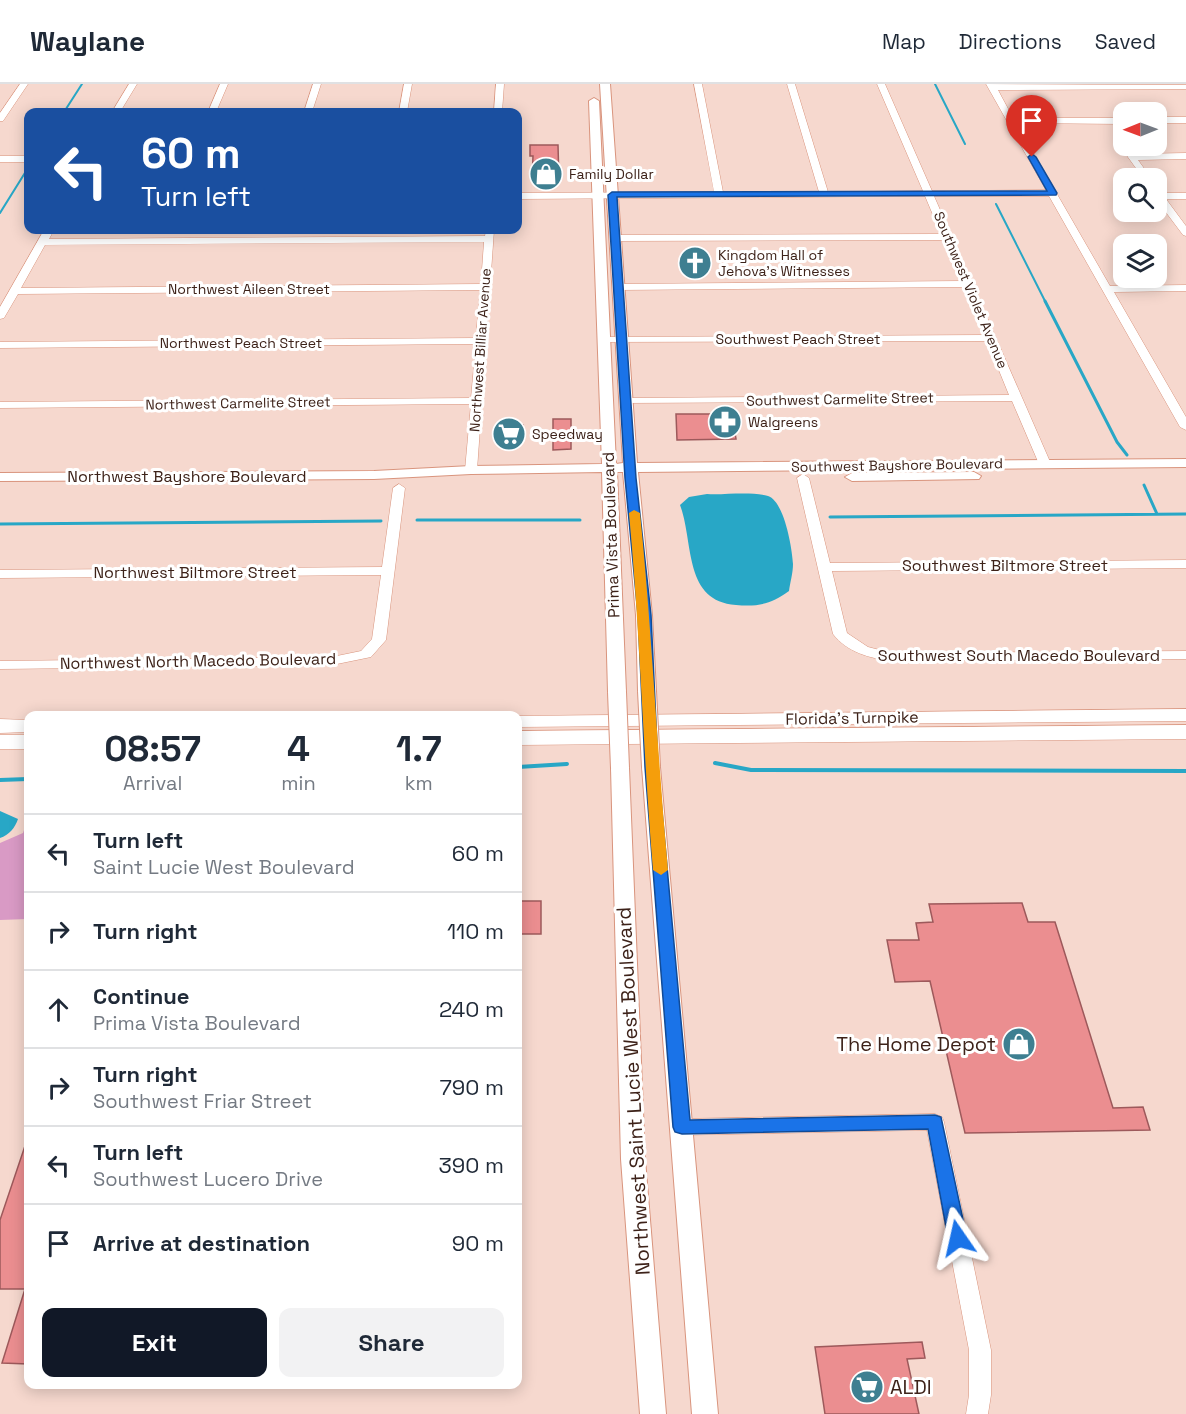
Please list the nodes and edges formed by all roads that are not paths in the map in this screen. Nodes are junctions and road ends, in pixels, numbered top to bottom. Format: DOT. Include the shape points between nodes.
graph roads {
  1 [pos="24,84"];
  2 [pos="133,84"];
  3 [pos="224,84"];
  4 [pos="317,84"];
  5 [pos="408,84"];
  6 [pos="500,84"];
  7 [pos="605,84"];
  8 [pos="698,84"];
  9 [pos="791,84"];
  10 [pos="881,84"];
  11 [pos="991,86"];
  12 [pos="1186,87"];
  13 [pos="593,95"];
  14 [pos="118,108"];
  15 [pos="214,108"];
  16 [pos="309,108"];
  17 [pos="404,108"];
  18 [pos="498,108"];
  19 [pos="0,119"];
  20 [pos="1010,120"];
  21 [pos="1167,120"];
  22 [pos="1186,120"];
  23 [pos="1113,134"];
  24 [pos="1132,156"];
  25 [pos="1167,156"];
  26 [pos="1186,156"];
  27 [pos="0,159"];
  28 [pos="24,159"];
  29 [pos="1140,168"];
  30 [pos="929,193"];
  31 [pos="1053,193"];
  32 [pos="719,194"];
  33 [pos="824,194"];
  34 [pos="599,195"];
  35 [pos="612,195"];
  36 [pos="1167,195"];
  37 [pos="522,196"];
  38 [pos="1186,196"];
  39 [pos="1167,207"];
  40 [pos="1186,233"];
  41 [pos="47,234"];
  42 [pos="489,234"];
  43 [pos="947,237"];
  44 [pos="615,238"];
  45 [pos="42,242"];
  46 [pos="967,284"];
  47 [pos="484,287"];
  48 [pos="618,287"];
  49 [pos="1186,288"];
  50 [pos="1108,289"];
  51 [pos="14,291"];
  52 [pos="0,316"];
  53 [pos="991,338"];
  54 [pos="605,340"];
  55 [pos="621,340"];
  56 [pos="481,341"];
  57 [pos="0,345"];
  58 [pos="1017,398"];
  59 [pos="476,401"];
  60 [pos="627,401"];
  61 [pos="0,405"];
  62 [pos="1186,427"];
  63 [pos="1186,463"];
  64 [pos="970,464"];
  65 [pos="1045,464"];
  66 [pos="1070,464"];
  67 [pos="471,470"];
  68 [pos="608,473"];
  69 [pos="631,473"];
  70 [pos="374,475"];
  71 [pos="1186,475"];
  72 [pos="984,476"];
  73 [pos="0,477"];
  74 [pos="887,477"];
  75 [pos="803,478"];
  76 [pos="399,488"];
  77 [pos="1186,564"];
  78 [pos="825,567"];
  79 [pos="389,571"];
  80 [pos="0,574"];
  81 [pos="1186,655"];
  82 [pos="0,665"];
  83 [pos="1186,715"];
  84 [pos="522,722"];
  85 [pos="0,726"];
  86 [pos="24,726"];
  87 [pos="1186,732"];
  88 [pos="522,738"];
  89 [pos="0,742"];
  90 [pos="24,742"];
  91 [pos="620,768"];
  92 [pos="682,1127"];
  93 [pos="653,1414"];
  94 [pos="705,1414"];
  95 [pos="977,1414"];
  1 -- 19 [label="street"];
  2 -- 14 [label="street"];
  3 -- 15 [label="street"];
  4 -- 16 [label="street"];
  5 -- 17 [label="street"];
  6 -- 18 [label="street"];
  7 -- 35 [label="main road, Prima Vista Boulevard"];
  8 -- 32 [label="street"];
  9 -- 33 [label="street"];
  10 -- 30 [label="street, Southwest Violet Avenue"];
  11 -- 12 [label="street"];
  11 -- 20 [label="street"];
  13 -- 34 [label="main road, Prima Vista Boulevard"];
  20 -- 23 [label="street"];
  20 -- 31 [label="street"];
  21 -- 22 [label="street"];
  24 -- 29 [label="street"];
  25 -- 26 [label="street"];
  27 -- 28 [label="street"];
  30 -- 31 [label="street"];
  30 -- 33 [label="street"];
  30 -- 43 [label="street, Southwest Violet Avenue"];
  31 -- 50 [label="street"];
  32 -- 33 [label="street"];
  32 -- 35 [label="street"];
  34 -- 35 [label="street"];
  34 -- 37 [label="street"];
  34 -- 54 [label="main road, Prima Vista Boulevard"];
  35 -- 44 [label="main road, Prima Vista Boulevard"];
  36 -- 38 [label="street"];
  39 -- 40 [label="street"];
  41 -- 45 [label="street"];
  42 -- 45 [label="street"];
  42 -- 47 [label="street, Northwest Billiar Avenue"];
  43 -- 44 [label="street"];
  43 -- 46 [label="street, Southwest Violet Avenue"];
  44 -- 48 [label="main road, Prima Vista Boulevard"];
  45 -- 51 [label="street"];
  46 -- 48 [label="street"];
  46 -- 53 [label="street, Southwest Violet Avenue"];
  47 -- 51 [label="street, Northwest Aileen Street"];
  47 -- 56 [label="street, Northwest Billiar Avenue"];
  48 -- 55 [label="main road, Prima Vista Boulevard"];
  49 -- 50 [label="street"];
  50 -- 62 [label="street"];
  51 -- 52 [label="street"];
  53 -- 55 [label="street, Southwest Peach Street"];
  53 -- 58 [label="street, Southwest Violet Avenue"];
  54 -- 55 [label="street, Southwest Peach Street"];
  54 -- 68 [label="main road, Prima Vista Boulevard"];
  55 -- 60 [label="main road, Prima Vista Boulevard"];
  56 -- 57 [label="street, Northwest Peach Street"];
  56 -- 59 [label="street, Northwest Billiar Avenue"];
  58 -- 60 [label="street, Southwest Carmelite Street"];
  58 -- 65 [label="street, Southwest Violet Avenue"];
  59 -- 61 [label="street, Northwest Carmelite Street"];
  59 -- 67 [label="street, Northwest Billiar Avenue"];
  60 -- 69 [label="main road, Prima Vista Boulevard"];
  63 -- 66 [label="main road, Southwest Bayshore Boulevard"];
  64 -- 65 [label="main road, Southwest Bayshore Boulevard"];
  64 -- 69 [label="main road, Southwest Bayshore Boulevard"];
  64 -- 74 [label="main road" via="967,470 959,472 897,473"];
  65 -- 66 [label="main road, Southwest Bayshore Boulevard"];
  66 -- 72 [label="main road" via="999,468"];
  67 -- 68 [label="main road, Northwest Bayshore Boulevard"];
  67 -- 70 [label="main road, Northwest Bayshore Boulevard"];
  68 -- 69 [label="main road, Southwest Bayshore Boulevard"];
  68 -- 70 [label="main road, Northwest Bayshore Boulevard" via="384,478"];
  68 -- 91 [label="main road, Prima Vista Boulevard, bridge"];
  69 -- 75 [label="main road, Southwest Bayshore Boulevard"];
  69 -- 92 [label="main road, Prima Vista Boulevard, bridge"];
  70 -- 73 [label="main road, Northwest Bayshore Boulevard"];
  71 -- 72 [label="main road, Southwest Bayshore Boulevard"];
  72 -- 74 [label="main road, Southwest Bayshore Boulevard"];
  74 -- 75 [label="main road, Southwest Bayshore Boulevard"];
  75 -- 78 [label="street, Southwest South Macedo Boulevard"];
  76 -- 79 [label="street, Northwest North Macedo Boulevard"];
  77 -- 78 [label="street, Southwest Biltmore Street"];
  78 -- 81 [label="street, Southwest South Macedo Boulevard" via="840,634 872,655"];
  79 -- 80 [label="street, Northwest Biltmore Street"];
  79 -- 82 [label="street, Northwest North Macedo Boulevard" via="380,640 366,654 332,661"];
  83 -- 84 [label="highway, Florida's Turnpike"];
  85 -- 86 [label="highway"];
  87 -- 88 [label="highway, Florida's Turnpike"];
  89 -- 90 [label="highway"];
  91 -- 93 [label="main road, Northwest Saint Lucie West Boulevard" via="633,1159"];
  92 -- 94 [label="main road, Prima Vista Boulevard"];
  92 -- 95 [label="street" via="935,1122 980,1350"];
}
